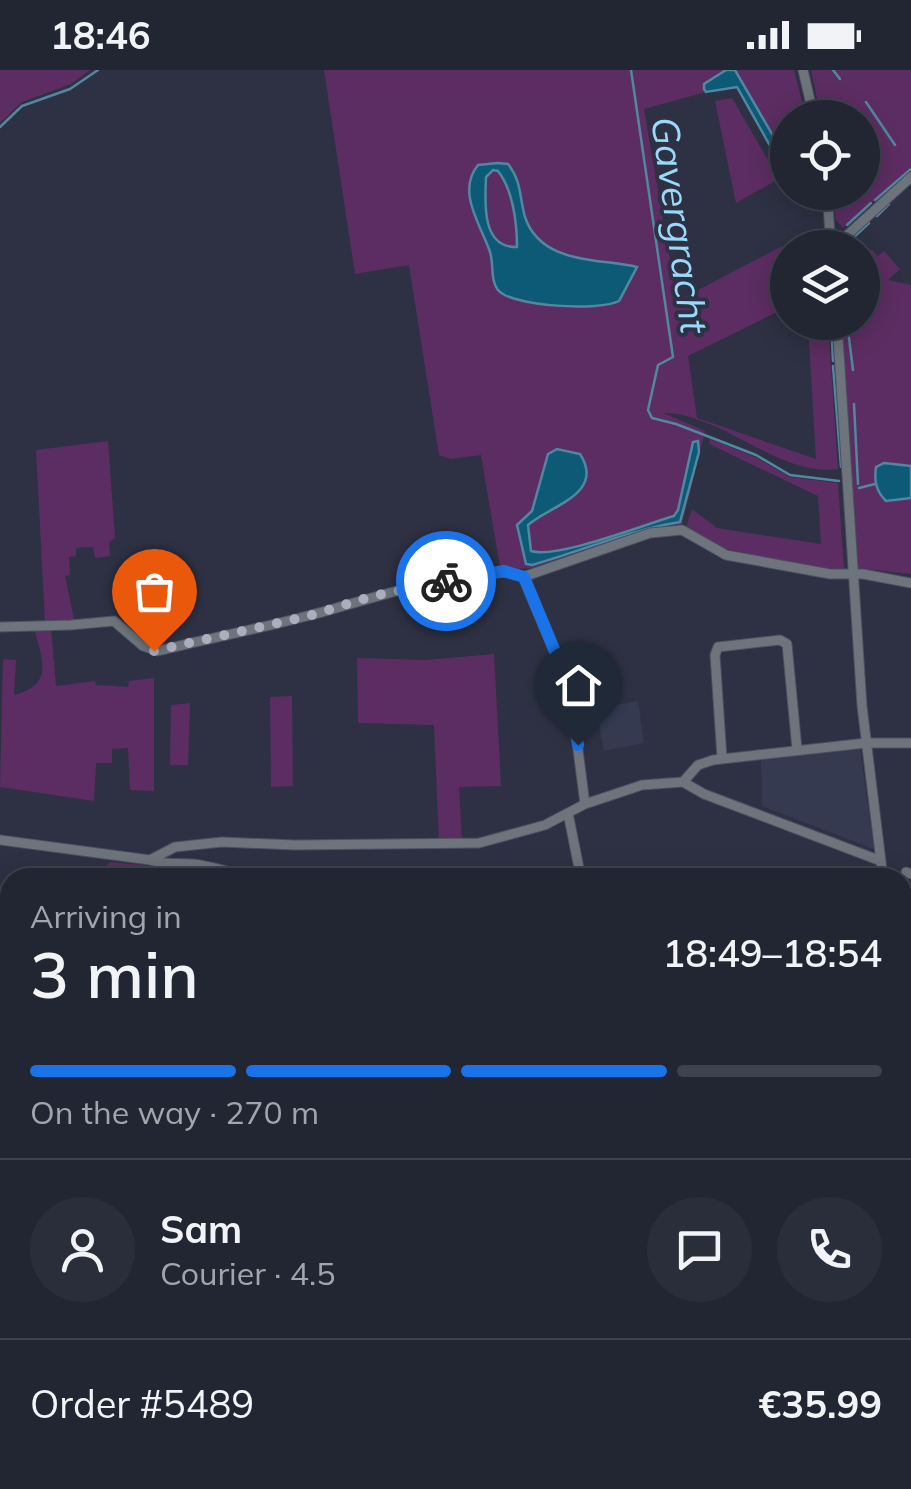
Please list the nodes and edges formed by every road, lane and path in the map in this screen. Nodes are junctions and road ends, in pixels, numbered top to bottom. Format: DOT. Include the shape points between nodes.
graph roads {
  1 [pos="802,70"];
  2 [pos="810,100"];
  3 [pos="911,177"];
  4 [pos="852,230"];
  5 [pos="837,340"];
  6 [pos="852,574"];
  7 [pos="524,577"];
  8 [pos="911,583"];
  9 [pos="0,627"];
  10 [pos="911,742"];
  11 [pos="866,743"];
  12 [pos="796,749"];
  13 [pos="722,758"];
  14 [pos="682,782"];
  15 [pos="585,804"];
  16 [pos="568,814"];
  17 [pos="0,840"];
  18 [pos="168,859"];
  19 [pos="881,861"];
  20 [pos="207,868"];
  21 [pos="579,868"];
  22 [pos="882,868"];
  1 -- 2 [label="street"];
  3 -- 4 [label="street"];
  5 -- 6 [label="street"];
  6 -- 7 [label="street" via="726,555 677,530 650,533"];
  6 -- 8 [label="street"];
  6 -- 11 [label="street"];
  7 -- 9 [label="street" via="504,571 466,576 158,651 114,621"];
  7 -- 15 [label="street" via="570,689"];
  10 -- 11 [label="street"];
  11 -- 12 [label="street"];
  11 -- 19 [label="street"];
  12 -- 13 [label="street"];
  12 -- 13 [label="street" via="787,644 727,644 714,655"];
  13 -- 14 [label="street" via="698,765"];
  14 -- 15 [label="street" via="642,785"];
  14 -- 19 [label="street"];
  15 -- 16 [label="street"];
  16 -- 18 [label="street" via="479,844 188,844"];
  16 -- 21 [label="street"];
  17 -- 18 [label="street"];
  18 -- 20 [label="street"];
  19 -- 22 [label="street"];
}
